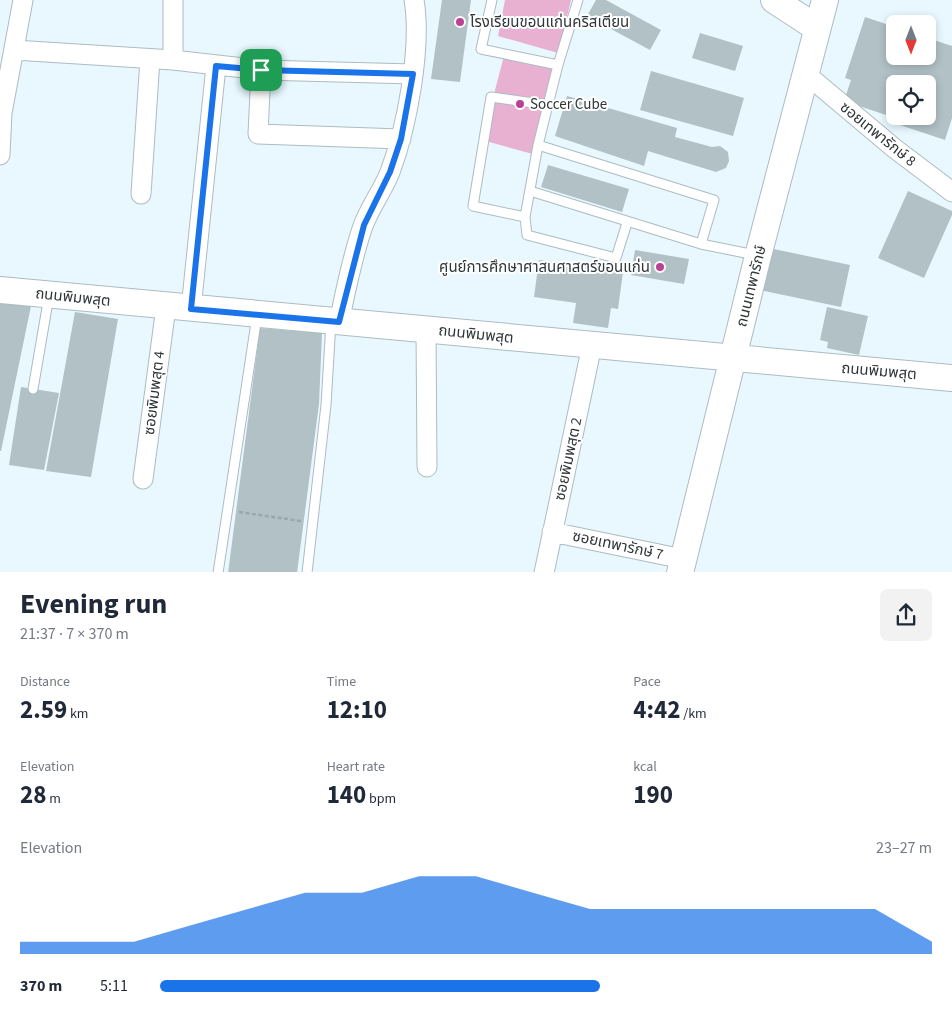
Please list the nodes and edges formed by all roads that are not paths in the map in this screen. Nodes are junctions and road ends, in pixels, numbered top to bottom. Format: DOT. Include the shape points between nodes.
graph roads {
  1 [pos="23,0"];
  2 [pos="173,0"];
  3 [pos="414,0"];
  4 [pos="492,0"];
  5 [pos="578,0"];
  6 [pos="774,0"];
  7 [pos="825,0"];
  8 [pos="817,28"];
  9 [pos="14,50"];
  10 [pos="150,59"];
  11 [pos="173,60"];
  12 [pos="558,65"];
  13 [pos="216,66"];
  14 [pos="261,70"];
  15 [pos="413,74"];
  16 [pos="806,74"];
  17 [pos="548,105"];
  18 [pos="401,139"];
  19 [pos="538,145"];
  20 [pos="0,155"];
  21 [pos="530,191"];
  22 [pos="952,192"];
  23 [pos="141,194"];
  24 [pos="525,217"];
  25 [pos="628,223"];
  26 [pos="701,244"];
  27 [pos="758,256"];
  28 [pos="0,290"];
  29 [pos="50,295"];
  30 [pos="166,307"];
  31 [pos="191,309"];
  32 [pos="257,315"];
  33 [pos="335,322"];
  34 [pos="426,329"];
  35 [pos="592,345"];
  36 [pos="733,357"];
  37 [pos="952,378"];
  38 [pos="33,389"];
  39 [pos="426,467"];
  40 [pos="143,479"];
  41 [pos="552,532"];
  42 [pos="681,566"];
  43 [pos="218,572"];
  44 [pos="306,572"];
  45 [pos="544,572"];
  1 -- 9 [label="street"];
  2 -- 11 [label="street"];
  3 -- 15 [label="street" via="417,16"];
  4 -- 12 [label="lane" via="481,49"];
  5 -- 12 [label="lane"];
  6 -- 8 [label="street"];
  7 -- 8 [label="street, ถนนเทพารักษ์"];
  8 -- 16 [label="street, ถนนเทพารักษ์"];
  9 -- 10 [label="street"];
  9 -- 20 [label="street" via="2,114"];
  10 -- 11 [label="street"];
  10 -- 23 [label="street"];
  11 -- 13 [label="street"];
  12 -- 17 [label="lane"];
  13 -- 14 [label="street"];
  13 -- 31 [label="street"];
  14 -- 15 [label="street"];
  14 -- 18 [label="street" via="258,134"];
  15 -- 18 [label="street"];
  16 -- 22 [label="street, ซอยเทพารักษ์ 8"];
  16 -- 27 [label="street, ถนนเทพารักษ์"];
  17 -- 19 [label="lane"];
  17 -- 24 [label="lane" via="491,97 473,206"];
  18 -- 33 [label="street" via="390,172 364,225"];
  19 -- 21 [label="lane"];
  19 -- 26 [label="lane" via="714,200"];
  21 -- 24 [label="lane"];
  21 -- 25 [label="lane"];
  24 -- 25 [label="lane" via="527,235 616,258"];
  25 -- 26 [label="lane"];
  26 -- 27 [label="lane"];
  27 -- 36 [label="street, ถนนเทพารักษ์"];
  28 -- 29 [label="street, ถนนพิมพสุต"];
  29 -- 30 [label="street, ถนนพิมพสุต"];
  29 -- 38 [label="lane"];
  30 -- 31 [label="street, ถนนพิมพสุต"];
  30 -- 40 [label="street, ซอยพิมพสุต 4"];
  31 -- 32 [label="street, ถนนพิมพสุต"];
  32 -- 33 [label="street, ถนนพิมพสุต"];
  32 -- 43 [label="lane"];
  33 -- 34 [label="street, ถนนพิมพสุต"];
  33 -- 44 [label="lane"];
  34 -- 35 [label="street, ถนนพิมพสุต"];
  34 -- 39 [label="street"];
  35 -- 36 [label="street, ถนนพิมพสุต"];
  35 -- 41 [label="street, ซอยพิมพสุต 2"];
  36 -- 37 [label="street, ถนนพิมพสุต"];
  36 -- 42 [label="street, ถนนเทพารักษ์"];
  41 -- 42 [label="street, ซอยเทพารักษ์ 7"];
  41 -- 45 [label="street, ซอยพิมพสุต 2"];
}
